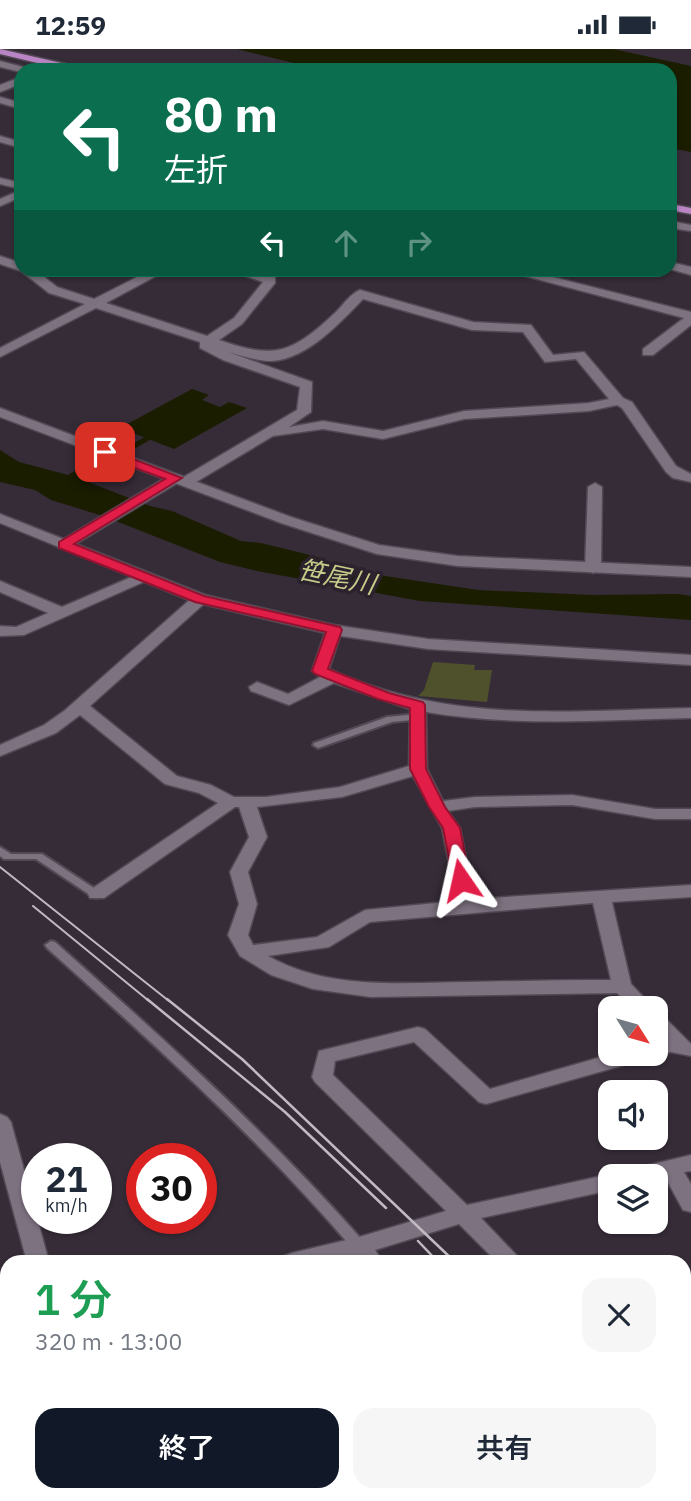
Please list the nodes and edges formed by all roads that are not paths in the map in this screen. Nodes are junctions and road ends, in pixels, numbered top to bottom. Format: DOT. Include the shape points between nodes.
graph roads {
  1 [pos="0,51"];
  2 [pos="50,63"];
  3 [pos="36,277"];
  4 [pos="148,277"];
  5 [pos="260,277"];
  6 [pos="544,277"];
  7 [pos="99,304"];
  8 [pos="691,318"];
  9 [pos="209,341"];
  10 [pos="648,352"];
  11 [pos="0,353"];
  12 [pos="618,401"];
  13 [pos="0,412"];
  14 [pos="270,432"];
  15 [pos="691,478"];
  16 [pos="181,480"];
  17 [pos="595,487"];
  18 [pos="0,518"];
  19 [pos="68,542"];
  20 [pos="593,568"];
  21 [pos="691,572"];
  22 [pos="143,577"];
  23 [pos="0,586"];
  24 [pos="200,599"];
  25 [pos="62,613"];
  26 [pos="334,630"];
  27 [pos="0,631"];
  28 [pos="691,660"];
  29 [pos="333,677"];
  30 [pos="257,687"];
  31 [pos="80,706"];
  32 [pos="417,711"];
  33 [pos="691,713"];
  34 [pos="318,745"];
  35 [pos="0,751"];
  36 [pos="418,769"];
  37 [pos="238,802"];
  38 [pos="437,807"];
  39 [pos="691,814"];
  40 [pos="0,850"];
  41 [pos="691,891"];
  42 [pos="97,894"];
  43 [pos="601,897"];
  44 [pos="466,906"];
  45 [pos="51,945"];
  46 [pos="247,952"];
  47 [pos="622,986"];
  48 [pos="632,996"];
  49 [pos="668,1032"];
  50 [pos="668,1046"];
  51 [pos="688,1051"];
  52 [pos="598,1065"];
  53 [pos="0,1122"];
  54 [pos="681,1165"];
  55 [pos="598,1184"];
  56 [pos="691,1204"];
  57 [pos="464,1214"];
  58 [pos="366,1254"];
  59 [pos="36,1255"];
  60 [pos="505,1255"];
  1 -- 2 [label="main road"];
  3 -- 7 [label="street" via="53,290"];
  4 -- 7 [label="street"];
  5 -- 9 [label="street" via="271,280 238,321"];
  6 -- 8 [label="street"];
  7 -- 9 [label="street"];
  7 -- 11 [label="street"];
  8 -- 10 [label="street"];
  9 -- 12 [label="street" via="277,356 331,324 360,294 472,326 527,328 550,359 579,355"];
  9 -- 14 [label="street" via="205,345 228,356 307,385 304,412"];
  12 -- 14 [label="street" via="464,415 374,436 323,425 283,434"];
  12 -- 15 [label="street" via="627,405 671,468"];
  13 -- 16 [label="street"];
  14 -- 16 [label="street"];
  16 -- 19 [label="street" via="160,487"];
  16 -- 20 [label="street" via="377,549 458,561"];
  17 -- 20 [label="street"];
  18 -- 19 [label="street"];
  19 -- 22 [label="street"];
  20 -- 21 [label="street"];
  22 -- 24 [label="street"];
  22 -- 25 [label="street"];
  23 -- 25 [label="street"];
  24 -- 26 [label="street"];
  24 -- 31 [label="street"];
  25 -- 27 [label="street" via="18,632"];
  26 -- 28 [label="street" via="428,643"];
  26 -- 29 [label="street" via="320,671"];
  29 -- 30 [label="street" via="289,700"];
  29 -- 32 [label="street"];
  31 -- 35 [label="street" via="50,729"];
  31 -- 37 [label="street" via="171,780"];
  32 -- 33 [label="street" via="515,716"];
  32 -- 34 [label="lane"];
  32 -- 36 [label="street"];
  36 -- 37 [label="street" via="342,792"];
  36 -- 38 [label="street"];
  37 -- 42 [label="street"];
  37 -- 46 [label="street" via="258,838 239,872 248,904 238,935"];
  38 -- 39 [label="street" via="572,800 655,814"];
  38 -- 44 [label="street" via="451,828"];
  40 -- 42 [label="lane" via="8,857 38,856"];
  41 -- 43 [label="street"];
  43 -- 44 [label="street"];
  43 -- 47 [label="street"];
  44 -- 46 [label="street" via="365,916 322,943"];
  45 -- 58 [label="lane" via="185,1063"];
  46 -- 47 [label="street" via="278,970 313,982 371,990"];
  47 -- 48 [label="street"];
  49 -- 51 [label="street"];
  50 -- 51 [label="street"];
  52 -- 57 [label="street" via="486,1097 418,1034 326,1056 322,1077"];
  53 -- 59 [label="street"];
  54 -- 56 [label="street"];
  55 -- 57 [label="street"];
  57 -- 58 [label="street"];
  57 -- 60 [label="street"];
}
